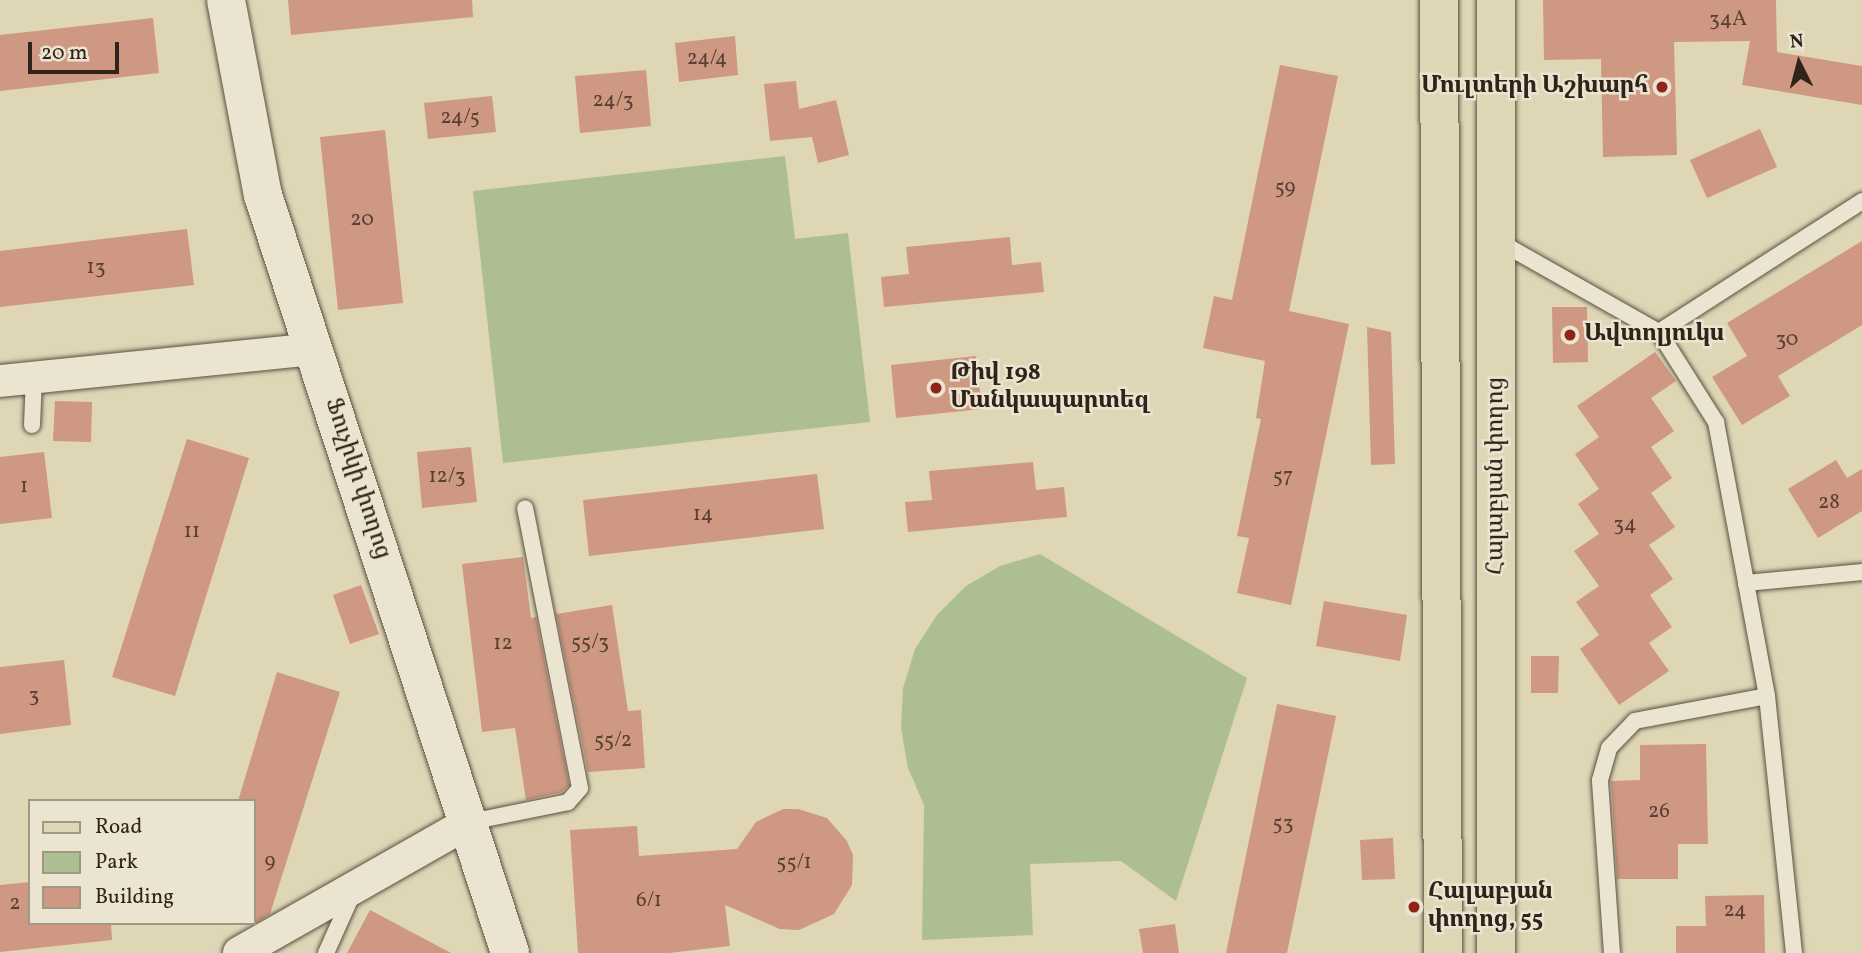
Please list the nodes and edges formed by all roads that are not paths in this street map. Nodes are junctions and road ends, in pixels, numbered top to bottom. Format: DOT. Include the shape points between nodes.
graph roads {
  1 [pos="226,0"];
  2 [pos="1439,0"];
  3 [pos="1496,0"];
  4 [pos="1862,201"];
  5 [pos="1498,241"];
  6 [pos="1658,332"];
  7 [pos="314,349"];
  8 [pos="34,377"];
  9 [pos="0,381"];
  10 [pos="33,425"];
  11 [pos="525,508"];
  12 [pos="1862,572"];
  13 [pos="1746,583"];
  14 [pos="1766,696"];
  15 [pos="470,822"];
  16 [pos="355,887"];
  17 [pos="239,953"];
  18 [pos="326,953"];
  19 [pos="510,953"];
  20 [pos="1443,953"];
  21 [pos="1496,953"];
  22 [pos="1612,953"];
  23 [pos="1794,953"];
  1 -- 7 [label="street, Ֆուչիկի փողոց" via="263,195"];
  2 -- 20 [label="main road"];
  3 -- 5 [label="main road, Հալաբյան փողոց"];
  4 -- 6 [label="lane"];
  5 -- 6 [label="lane"];
  5 -- 21 [label="main road, Հալաբյան փողոց"];
  6 -- 13 [label="lane" via="1716,422"];
  7 -- 8 [label="street"];
  7 -- 15 [label="street, Ֆուչիկի փողոց"];
  8 -- 9 [label="street"];
  8 -- 10 [label="lane"];
  11 -- 15 [label="lane" via="580,788 568,802"];
  12 -- 13 [label="lane"];
  13 -- 14 [label="lane"];
  14 -- 22 [label="lane" via="1635,721 1609,748 1600,780"];
  14 -- 23 [label="lane"];
  15 -- 16 [label="street"];
  15 -- 19 [label="street, Ֆուչիկի փողոց"];
  16 -- 17 [label="street"];
  16 -- 18 [label="lane"];
}
